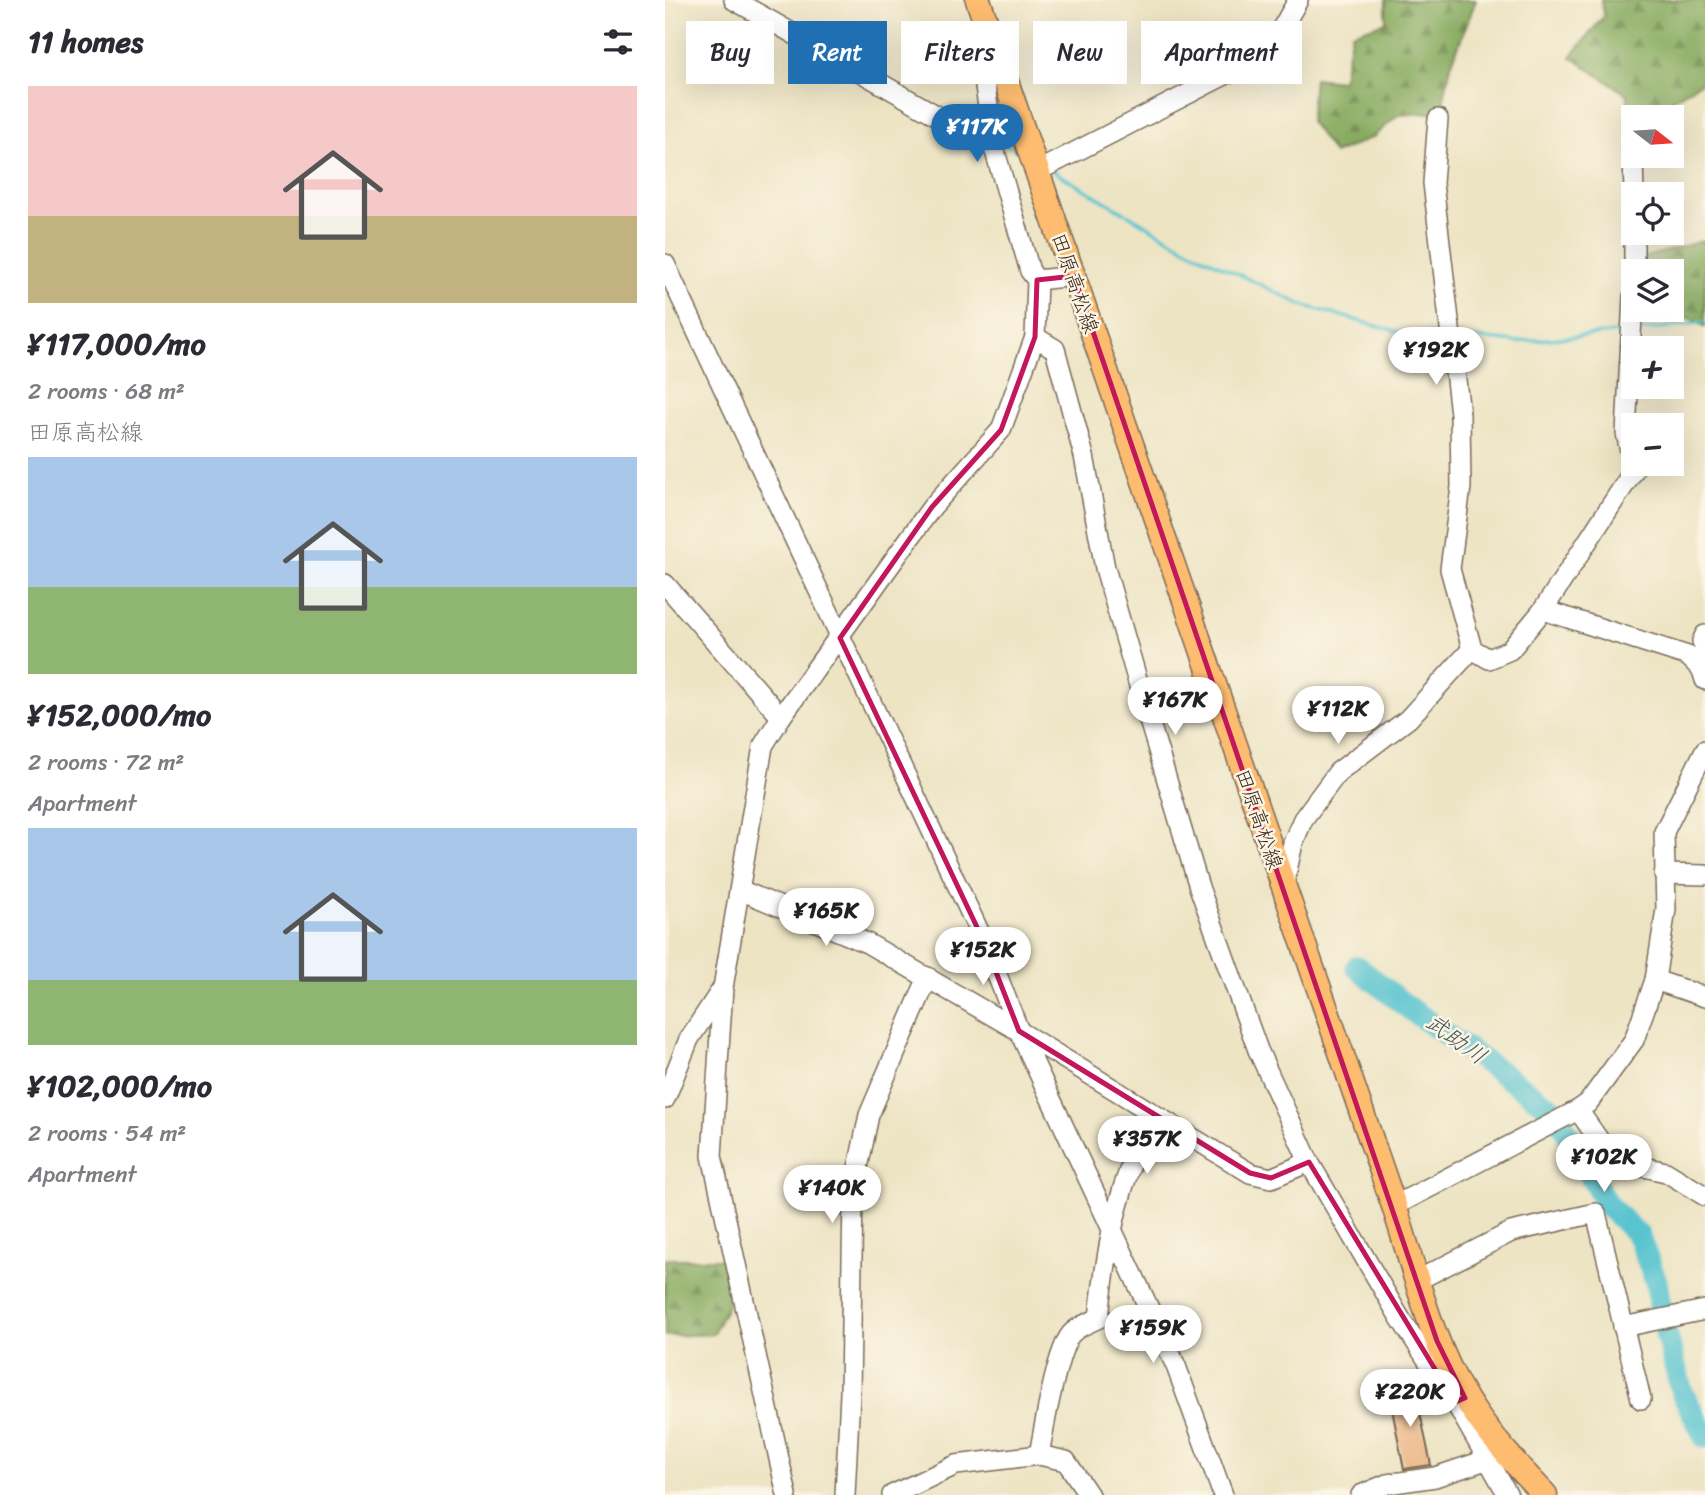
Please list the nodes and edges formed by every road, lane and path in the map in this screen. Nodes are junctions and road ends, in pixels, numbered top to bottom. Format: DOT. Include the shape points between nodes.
graph roads {
  1 [pos="734,0"];
  2 [pos="978,0"];
  3 [pos="1298,0"];
  4 [pos="985,21"];
  5 [pos="985,84"];
  6 [pos="1006,84"];
  7 [pos="1438,119"];
  8 [pos="994,148"];
  9 [pos="1037,172"];
  10 [pos="665,264"];
  11 [pos="1074,276"];
  12 [pos="1037,280"];
  13 [pos="1632,322"];
  14 [pos="1035,337"];
  15 [pos="665,584"];
  16 [pos="1543,610"];
  17 [pos="1705,635"];
  18 [pos="840,638"];
  19 [pos="1472,649"];
  20 [pos="1705,651"];
  21 [pos="1705,680"];
  22 [pos="781,717"];
  23 [pos="1705,750"];
  24 [pos="1664,874"];
  25 [pos="1705,875"];
  26 [pos="740,890"];
  27 [pos="1283,891"];
  28 [pos="928,977"];
  29 [pos="1655,980"];
  30 [pos="723,988"];
  31 [pos="1705,997"];
  32 [pos="1019,1031"];
  33 [pos="665,1099"];
  34 [pos="1578,1110"];
  35 [pos="1153,1114"];
  36 [pos="1309,1162"];
  37 [pos="1705,1196"];
  38 [pos="1394,1206"];
  39 [pos="1111,1225"];
  40 [pos="1417,1280"];
  41 [pos="1705,1310"];
  42 [pos="1623,1327"];
  43 [pos="1641,1399"];
  44 [pos="1460,1400"];
  45 [pos="1039,1455"];
  46 [pos="1496,1457"];
  47 [pos="787,1495"];
  48 [pos="845,1495"];
  49 [pos="892,1495"];
  50 [pos="1089,1495"];
  51 [pos="1223,1495"];
  52 [pos="1361,1495"];
  53 [pos="1508,1495"];
  54 [pos="1545,1495"];
  1 -- 8 [label="street"];
  2 -- 4 [label="main road, 田原高松線"];
  3 -- 9 [label="street" via="1277,37 1250,62"];
  5 -- 8 [label="street"];
  6 -- 9 [label="main road, 田原高松線"];
  7 -- 19 [label="street" via="1433,183 1460,414 1461,487 1450,569"];
  8 -- 12 [label="street" via="1030,271"];
  9 -- 11 [label="main road, 田原高松線"];
  10 -- 18 [label="street"];
  11 -- 12 [label="street"];
  11 -- 27 [label="main road, 田原高松線"];
  12 -- 14 [label="street"];
  13 -- 16 [label="street" via="1626,432 1634,470"];
  14 -- 18 [label="street" via="1001,430 932,507"];
  14 -- 36 [label="street" via="1055,349 1084,456 1105,568 1199,887 1258,1050"];
  15 -- 22 [label="street"];
  16 -- 19 [label="street" via="1510,650 1489,659"];
  16 -- 21 [label="street" via="1688,656"];
  17 -- 20 [label="street"];
  18 -- 22 [label="street"];
  18 -- 32 [label="street" via="985,944"];
  19 -- 27 [label="street" via="1408,719 1338,772 1303,819"];
  22 -- 26 [label="street" via="763,746"];
  23 -- 24 [label="street" via="1664,832"];
  24 -- 25 [label="street"];
  24 -- 29 [label="street" via="1666,909"];
  26 -- 28 [label="street" via="867,943"];
  26 -- 30 [label="street"];
  27 -- 38 [label="main road, 田原高松線"];
  28 -- 32 [label="street"];
  28 -- 48 [label="street" via="869,1115 853,1192"];
  29 -- 31 [label="street"];
  29 -- 34 [label="street" via="1634,1040"];
  30 -- 33 [label="street" via="689,1039"];
  30 -- 47 [label="street" via="712,1156"];
  32 -- 35 [label="street"];
  32 -- 39 [label="street"];
  34 -- 37 [label="street" via="1613,1160 1666,1172"];
  34 -- 38 [label="street"];
  35 -- 36 [label="street" via="1250,1173 1271,1178"];
  35 -- 39 [label="street" via="1131,1156"];
  36 -- 44 [label="street" via="1400,1318"];
  38 -- 40 [label="main road, 田原高松線"];
  39 -- 45 [label="street" via="1099,1318 1069,1336 1048,1401"];
  39 -- 51 [label="street" via="1176,1366"];
  40 -- 42 [label="street" via="1511,1232 1596,1213"];
  40 -- 44 [label="main road, 田原高松線"];
  41 -- 42 [label="street"];
  42 -- 43 [label="street"];
  44 -- 46 [label="main road, 田原高松線"];
  45 -- 49 [label="street" via="956,1465"];
  45 -- 50 [label="street" via="1066,1461"];
  46 -- 52 [label="street" via="1436,1477 1387,1484"];
  46 -- 53 [label="street"];
  46 -- 54 [label="main road, 田原高松線"];
}
